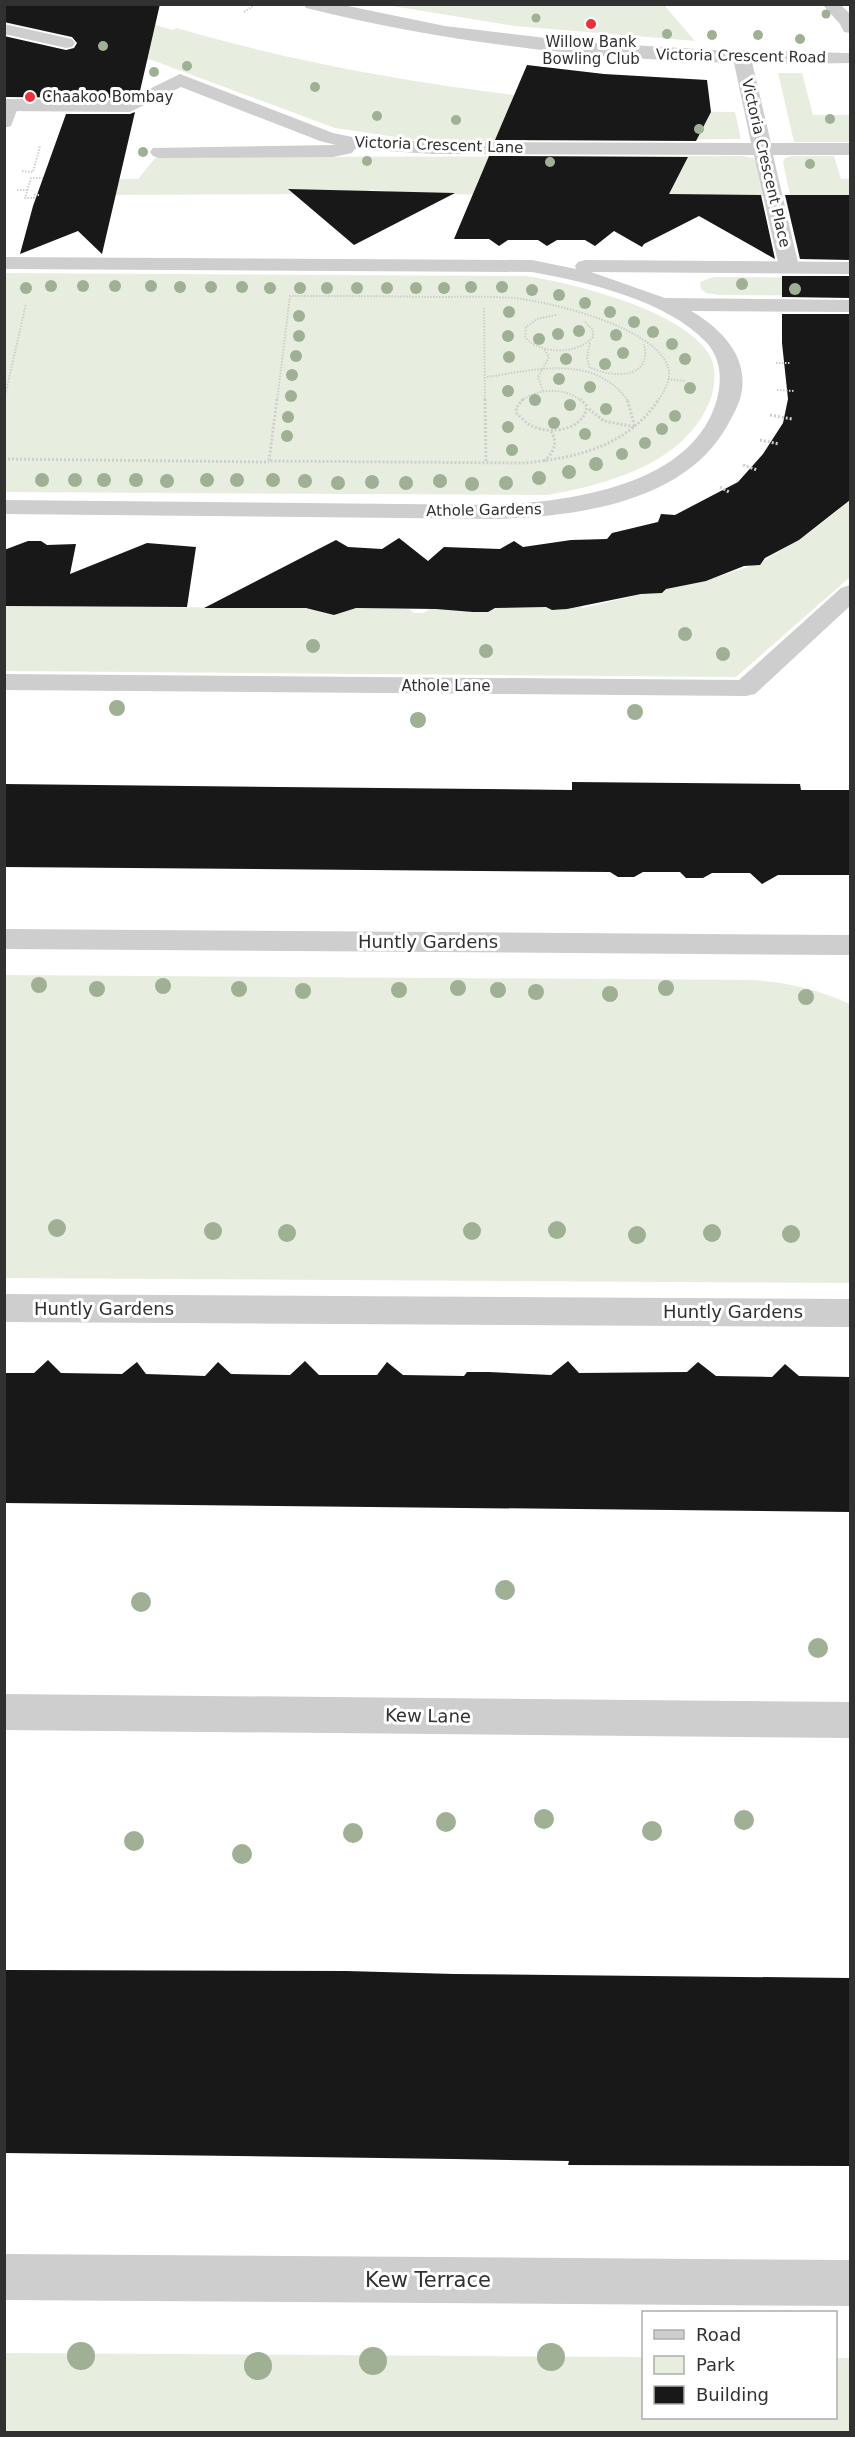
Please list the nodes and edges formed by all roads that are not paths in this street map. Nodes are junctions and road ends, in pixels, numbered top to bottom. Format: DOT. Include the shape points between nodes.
graph roads {
  1 [pos="312,4"];
  2 [pos="830,4"];
  3 [pos="850,28"];
  4 [pos="4,29"];
  5 [pos="66,43"];
  6 [pos="742,58"];
  7 [pos="850,58"];
  8 [pos="6,111"];
  9 [pos="362,145"];
  10 [pos="763,149"];
  11 [pos="850,149"];
  12 [pos="160,152"];
  13 [pos="4,263"];
  14 [pos="532,266"];
  15 [pos="789,267"];
  16 [pos="850,268"];
  17 [pos="662,304"];
  18 [pos="850,306"];
  19 [pos="4,507"];
  20 [pos="850,593"];
  21 [pos="4,682"];
  22 [pos="4,939"];
  23 [pos="850,945"];
  24 [pos="4,1308"];
  25 [pos="850,1313"];
  26 [pos="4,1712"];
  27 [pos="850,1719"];
  28 [pos="4,2277"];
  29 [pos="850,2283"];
  1 -- 6 [label="street, Victoria Crescent Road" via="427,28 528,42"];
  2 -- 3 [label="street"];
  4 -- 5 [label="street"];
  6 -- 7 [label="street, Victoria Crescent Road"];
  6 -- 10 [label="street, Victoria Crescent Place"];
  8 -- 9 [label="street, Victoria Crescent Lane" via="130,106 180,80 327,137"];
  9 -- 10 [label="street, Victoria Crescent Lane"];
  9 -- 12 [label="street" via="333,151"];
  10 -- 11 [label="street, Victoria Crescent Lane"];
  10 -- 15 [label="street, Victoria Crescent Place"];
  13 -- 14 [label="street, Athole Gardens"];
  14 -- 15 [label="street, Athole Gardens"];
  14 -- 17 [label="street, Athole Gardens" via="592,279"];
  15 -- 16 [label="street, Athole Gardens"];
  17 -- 18 [label="street"];
  17 -- 19 [label="street, Athole Gardens" via="715,339 728,358 728,403 710,436 678,465 657,479 606,497 526,512"];
  20 -- 21 [label="street, Athole Lane" via="746,688"];
  22 -- 23 [label="street, Huntly Gardens"];
  24 -- 25 [label="street, Huntly Gardens"];
  26 -- 27 [label="street, Kew Lane"];
  28 -- 29 [label="street, Kew Terrace"];
}
